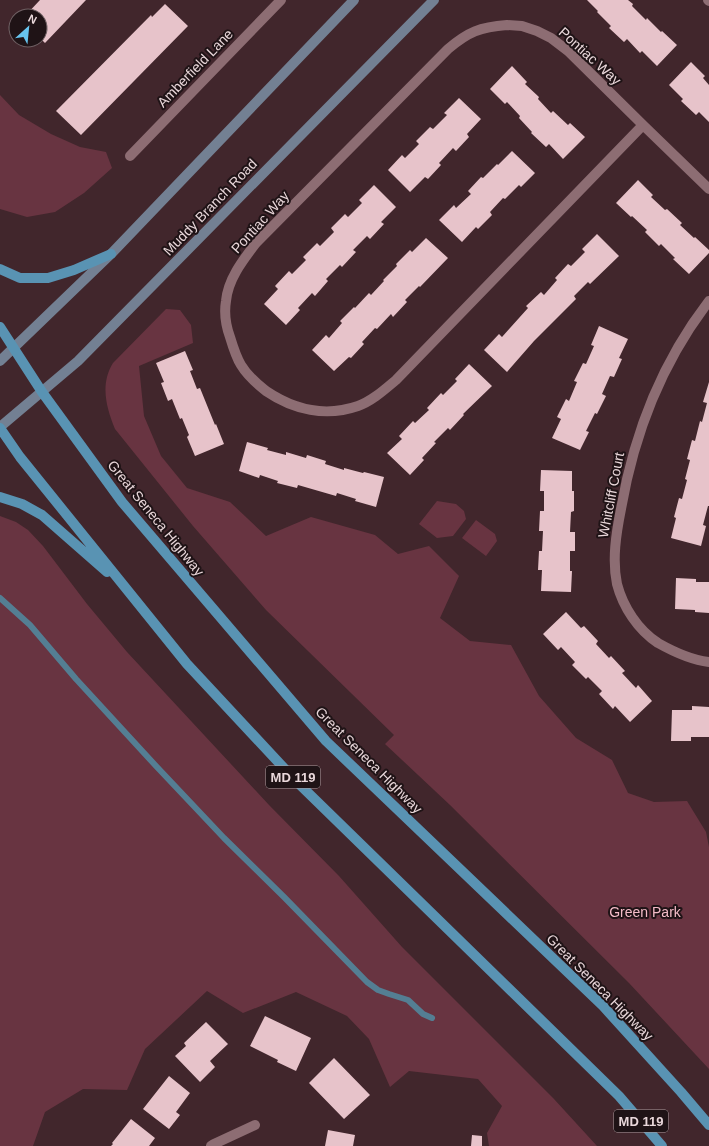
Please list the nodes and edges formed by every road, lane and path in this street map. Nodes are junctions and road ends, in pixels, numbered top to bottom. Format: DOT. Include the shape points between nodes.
graph roads {
  1 [pos="281,0"];
  2 [pos="354,0"];
  3 [pos="434,0"];
  4 [pos="643,125"];
  5 [pos="130,156"];
  6 [pos="709,189"];
  7 [pos="111,254"];
  8 [pos="0,269"];
  9 [pos="709,301"];
  10 [pos="0,327"];
  11 [pos="13,348"];
  12 [pos="0,361"];
  13 [pos="42,392"];
  14 [pos="0,427"];
  15 [pos="0,497"];
  16 [pos="128,591"];
  17 [pos="709,662"];
  18 [pos="681,1092"];
  19 [pos="709,1113"];
  20 [pos="255,1125"];
  21 [pos="709,1125"];
  22 [pos="211,1146"];
  23 [pos="662,1146"];
  1 -- 5 [label="street, Amberfield Lane"];
  2 -- 7 [label="main road"];
  3 -- 13 [label="main road, Muddy Branch Road" via="78,361"];
  4 -- 4 [label="street, Pontiac Way" via="568,51 537,31 522,26 492,26 475,30 461,38 245,257 229,286 225,318 233,350 241,366 257,384 274,396 308,410 343,410 360,406 377,396 396,380"];
  4 -- 6 [label="street, Pontiac Way"];
  7 -- 8 [label="main road" via="48,278 20,278"];
  7 -- 11 [label="main road"];
  9 -- 17 [label="street, Whitcliff Court" via="672,357 647,412 625,483 615,541 617,584 635,621 651,638 673,652"];
  10 -- 11 [label="main road, Great Seneca Highway"];
  11 -- 12 [label="main road"];
  11 -- 13 [label="main road, Great Seneca Highway"];
  13 -- 14 [label="main road, Muddy Branch Road"];
  13 -- 18 [label="main road, Great Seneca Highway" via="122,502 326,741 603,1006"];
  14 -- 16 [label="main road, MD 119" via="20,457"];
  15 -- 16 [label="main road" via="22,504 42,515"];
  16 -- 23 [label="main road, MD 119" via="187,664 296,781 619,1096"];
  18 -- 19 [label="main road"];
  18 -- 21 [label="main road, Great Seneca Highway"];
  20 -- 22 [label="street"];
}
